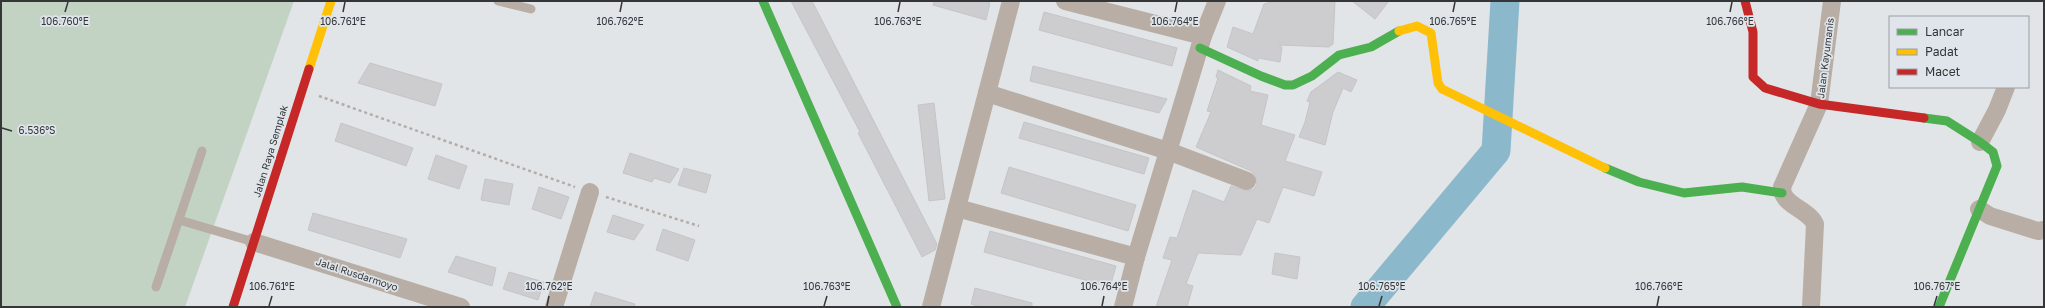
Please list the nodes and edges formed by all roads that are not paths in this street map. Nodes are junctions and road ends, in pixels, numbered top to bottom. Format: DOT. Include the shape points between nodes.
graph roads {
  1 [pos="330,1"];
  2 [pos="498,1"];
  3 [pos="762,1"];
  4 [pos="1011,1"];
  5 [pos="1065,1"];
  6 [pos="1217,1"];
  7 [pos="1745,1"];
  8 [pos="1832,1"];
  9 [pos="530,9"];
  10 [pos="1202,42"];
  11 [pos="2006,88"];
  12 [pos="988,93"];
  13 [pos="1819,104"];
  14 [pos="1980,142"];
  15 [pos="202,151"];
  16 [pos="1168,151"];
  17 [pos="1247,181"];
  18 [pos="590,192"];
  19 [pos="1782,193"];
  20 [pos="957,208"];
  21 [pos="1979,209"];
  22 [pos="179,220"];
  23 [pos="2044,230"];
  24 [pos="254,242"];
  25 [pos="1136,257"];
  26 [pos="156,286"];
  27 [pos="232,307"];
  28 [pos="461,307"];
  29 [pos="554,307"];
  30 [pos="897,307"];
  31 [pos="931,307"];
  32 [pos="1123,307"];
  33 [pos="1810,307"];
  34 [pos="1939,307"];
  1 -- 24 [label="street, Jalan Raya Semplak"];
  2 -- 9 [label="lane"];
  3 -- 30 [label="street"];
  4 -- 12 [label="street"];
  5 -- 10 [label="street"];
  6 -- 10 [label="street"];
  7 -- 13 [label="street" via="1753,32 1753,77 1766,88"];
  8 -- 13 [label="street, Jalan Kayumanis"];
  10 -- 16 [label="street"];
  10 -- 19 [label="street" via="1270,79 1294,85 1312,77 1340,55 1370,47 1403,29 1422,26 1431,33 1442,90 1617,174 1666,190 1684,192 1742,187"];
  11 -- 14 [label="street"];
  12 -- 16 [label="street"];
  12 -- 20 [label="street"];
  13 -- 14 [label="street" via="1947,122"];
  13 -- 19 [label="street, Jalan Kayumanis" via="1784,179"];
  14 -- 21 [label="street" via="1993,152 1997,166"];
  15 -- 22 [label="lane"];
  16 -- 17 [label="street"];
  16 -- 25 [label="street"];
  18 -- 29 [label="street"];
  19 -- 33 [label="street" via="1788,201 1808,214 1815,224"];
  20 -- 25 [label="street"];
  20 -- 31 [label="street"];
  21 -- 23 [label="street" via="1990,216 2038,231"];
  21 -- 34 [label="street"];
  22 -- 24 [label="lane"];
  22 -- 26 [label="lane"];
  24 -- 27 [label="street, Jalan Raya Semplak"];
  24 -- 28 [label="street, Jalal Rusdarmoyo"];
  25 -- 32 [label="street"];
}
